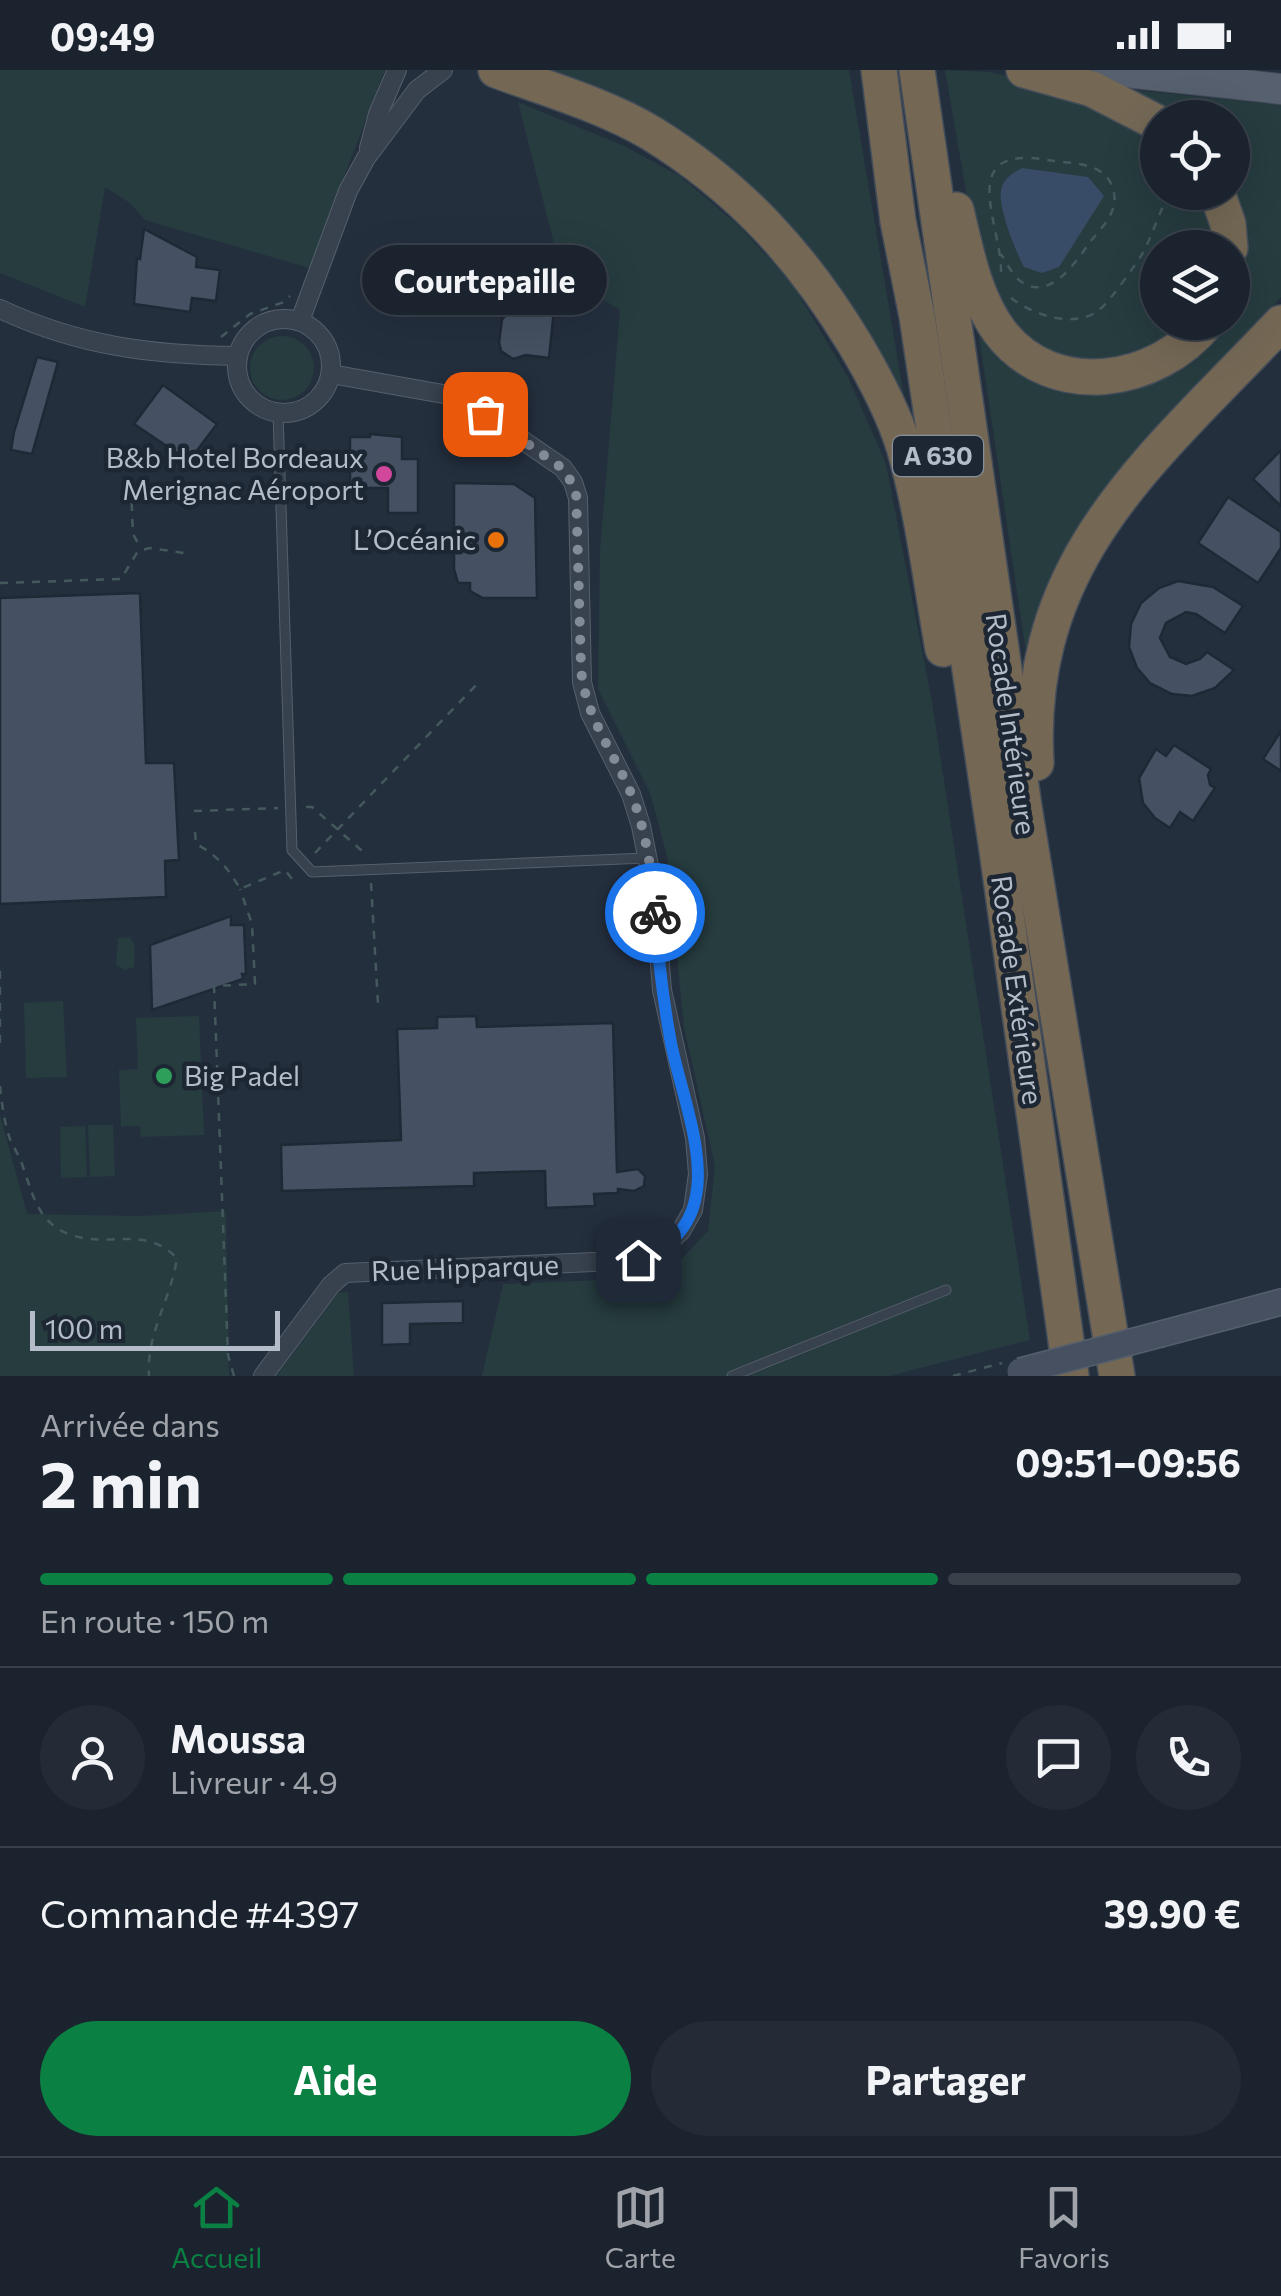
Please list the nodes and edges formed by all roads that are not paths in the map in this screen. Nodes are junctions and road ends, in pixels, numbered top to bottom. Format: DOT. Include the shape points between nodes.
graph roads {
  1 [pos="397,70"];
  2 [pos="443,70"];
  3 [pos="496,70"];
  4 [pos="876,70"];
  5 [pos="916,70"];
  6 [pos="927,70"];
  7 [pos="1024,70"];
  8 [pos="1107,70"];
  9 [pos="1281,89"];
  10 [pos="1140,112"];
  11 [pos="366,158"];
  12 [pos="1281,308"];
  13 [pos="0,309"];
  14 [pos="300,321"];
  15 [pos="1281,322"];
  16 [pos="1191,340"];
  17 [pos="238,356"];
  18 [pos="331,374"];
  19 [pos="278,413"];
  20 [pos="1130,482"];
  21 [pos="1024,807"];
  22 [pos="996,843"];
  23 [pos="649,858"];
  24 [pos="946,1290"];
  25 [pos="1281,1302"];
  26 [pos="1008,1370"];
  27 [pos="264,1376"];
  28 [pos="732,1376"];
  29 [pos="1071,1376"];
  30 [pos="1118,1376"];
  1 -- 11 [label="street"];
  2 -- 11 [label="street" via="418,90"];
  3 -- 22 [label="highway" via="648,131 687,157 797,257 835,312 903,444 970,796"];
  4 -- 22 [label="highway, Rocade Extérieure / A 630"];
  5 -- 21 [label="highway, Rocade Intérieure / A 630"];
  6 -- 16 [label="highway" via="974,280 1000,332 1022,354 1072,376 1142,370"];
  7 -- 10 [label="highway" via="1092,88"];
  8 -- 9 [label="main road"];
  11 -- 14 [label="street"];
  12 -- 20 [label="highway" via="1148,452"];
  13 -- 17 [label="street" via="104,346"];
  14 -- 17 [label="street" via="255,329"];
  14 -- 18 [label="street" via="325,342"];
  15 -- 20 [label="highway"];
  17 -- 19 [label="street" via="250,399"];
  18 -- 19 [label="street" via="307,408"];
  18 -- 23 [label="street, Rue Hipparque" via="460,396 568,474 578,498 585,698 631,794"];
  19 -- 23 [label="lane" via="292,850 312,872"];
  20 -- 21 [label="highway" via="1087,543 1045,644 1035,692 1036,766"];
  21 -- 30 [label="highway, Rocade Intérieure / A 630"];
  22 -- 29 [label="highway, Rocade Extérieure / A 630"];
  23 -- 27 [label="street, Rue Hipparque" via="662,990 695,1138 694,1210 681,1232 662,1249 626,1262 346,1273"];
  24 -- 28 [label="lane"];
  25 -- 26 [label="main road, bridge"];
}
